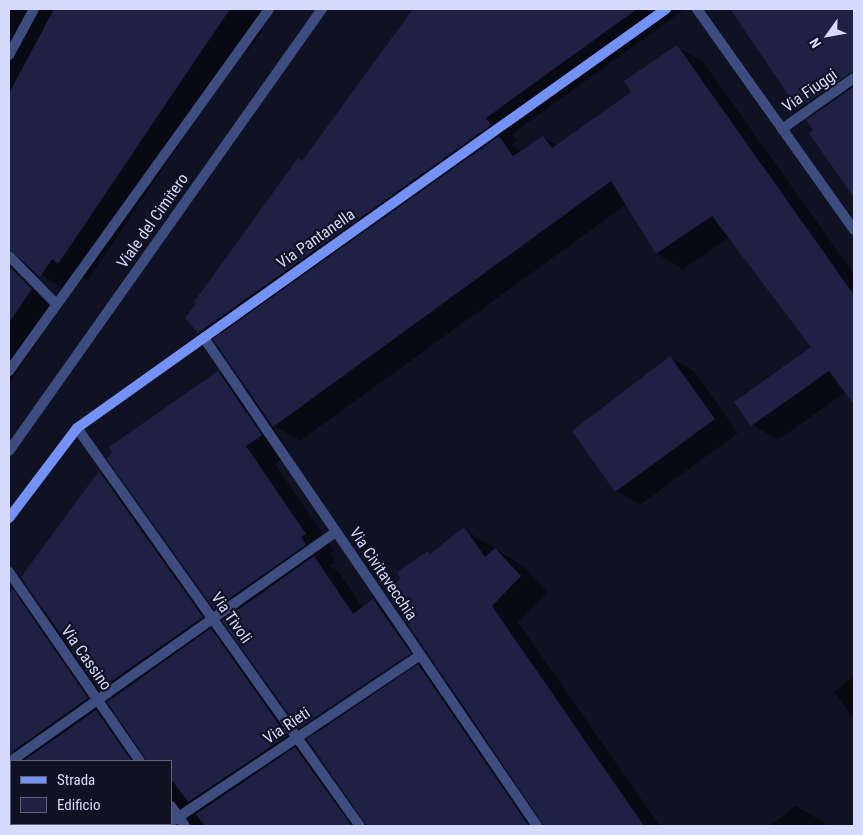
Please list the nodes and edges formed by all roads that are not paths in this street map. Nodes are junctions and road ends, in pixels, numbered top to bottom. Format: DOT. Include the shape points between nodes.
graph roads {
  1 [pos="34,9"];
  2 [pos="269,9"];
  3 [pos="322,9"];
  4 [pos="666,9"];
  5 [pos="697,9"];
  6 [pos="9,55"];
  7 [pos="854,78"];
  8 [pos="782,129"];
  9 [pos="854,230"];
  10 [pos="9,256"];
  11 [pos="56,304"];
  12 [pos="204,338"];
  13 [pos="9,371"];
  14 [pos="77,428"];
  15 [pos="9,451"];
  16 [pos="9,518"];
  17 [pos="336,532"];
  18 [pos="9,572"];
  19 [pos="213,619"];
  20 [pos="420,655"];
  21 [pos="98,700"];
  22 [pos="297,737"];
  23 [pos="13,760"];
  24 [pos="139,760"];
  25 [pos="175,819"];
  26 [pos="185,826"];
  27 [pos="360,826"];
  28 [pos="537,826"];
  1 -- 6 [label="street"];
  2 -- 11 [label="street, Viale del Cimitero"];
  3 -- 15 [label="street, Viale del Cimitero"];
  4 -- 12 [label="street, Via Pantanella"];
  5 -- 8 [label="street"];
  7 -- 8 [label="street, Via Fiuggi"];
  8 -- 9 [label="street"];
  10 -- 11 [label="street"];
  11 -- 13 [label="street, Viale del Cimitero"];
  12 -- 14 [label="street, Via Pantanella"];
  12 -- 17 [label="street, Via Civitavecchia"];
  14 -- 16 [label="street, Via Pantanella"];
  14 -- 19 [label="street, Via Tivoli"];
  17 -- 19 [label="street"];
  17 -- 20 [label="street, Via Civitavecchia"];
  18 -- 21 [label="street, Via Cassino"];
  19 -- 21 [label="street"];
  19 -- 22 [label="street, Via Tivoli"];
  20 -- 22 [label="street, Via Rieti"];
  20 -- 28 [label="street, Via Civitavecchia"];
  21 -- 23 [label="street"];
  21 -- 24 [label="street, Via Cassino"];
  22 -- 25 [label="street, Via Rieti"];
  22 -- 27 [label="street, Via Tivoli"];
  25 -- 26 [label="street"];
}
